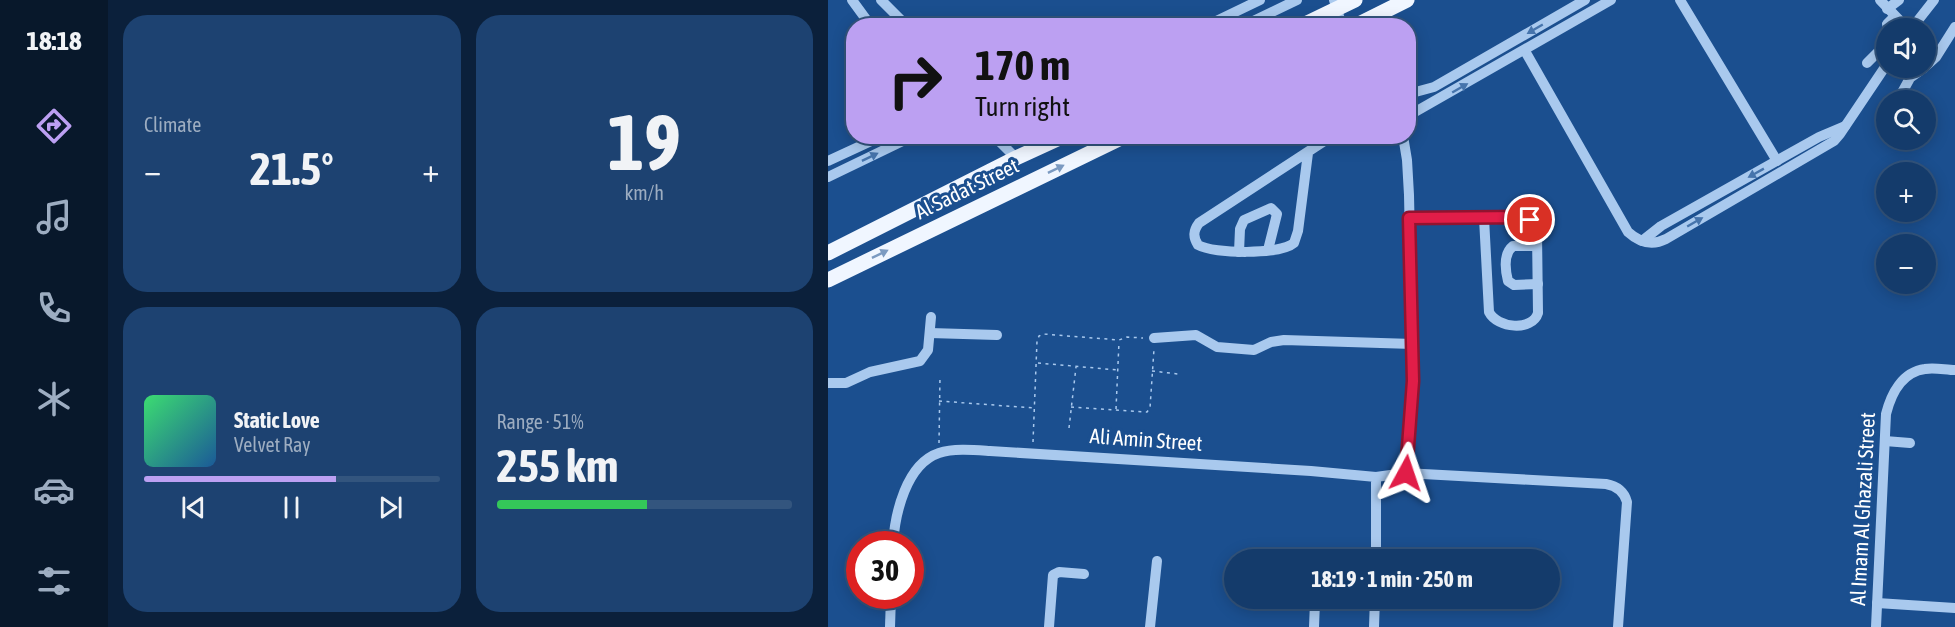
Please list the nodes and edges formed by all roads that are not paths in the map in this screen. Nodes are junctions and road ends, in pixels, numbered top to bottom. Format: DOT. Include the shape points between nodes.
graph roads {
  1 [pos="881,0"];
  2 [pos="1260,0"];
  3 [pos="1297,0"];
  4 [pos="1355,0"];
  5 [pos="1407,0"];
  6 [pos="1586,0"];
  7 [pos="1611,0"];
  8 [pos="1680,0"];
  9 [pos="1899,0"];
  10 [pos="1934,0"];
  11 [pos="856,1"];
  12 [pos="1335,4"];
  13 [pos="1379,6"];
  14 [pos="1574,6"];
  15 [pos="1887,8"];
  16 [pos="867,18"];
  17 [pos="899,18"];
  18 [pos="1223,18"];
  19 [pos="1260,18"];
  20 [pos="1313,18"];
  21 [pos="1348,18"];
  22 [pos="1363,18"];
  23 [pos="1580,18"];
  24 [pos="1920,18"];
  25 [pos="1955,27"];
  26 [pos="1525,51"];
  27 [pos="1876,54"];
  28 [pos="1936,57"];
  29 [pos="1867,63"];
  30 [pos="1878,78"];
  31 [pos="1416,92"];
  32 [pos="1416,112"];
  33 [pos="1845,126"];
  34 [pos="865,144"];
  35 [pos="896,144"];
  36 [pos="1002,144"];
  37 [pos="1047,144"];
  38 [pos="1108,144"];
  39 [pos="1321,144"];
  40 [pos="1404,144"];
  41 [pos="1308,153"];
  42 [pos="1016,158"];
  43 [pos="828,161"];
  44 [pos="1777,161"];
  45 [pos="828,177"];
  46 [pos="1409,218"];
  47 [pos="1484,218"];
  48 [pos="1642,241"];
  49 [pos="1537,246"];
  50 [pos="1268,250"];
  51 [pos="1239,252"];
  52 [pos="828,253"];
  53 [pos="828,280"];
  54 [pos="1538,284"];
  55 [pos="932,318"];
  56 [pos="930,333"];
  57 [pos="997,336"];
  58 [pos="1154,338"];
  59 [pos="1413,344"];
  60 [pos="1955,370"];
  61 [pos="828,382"];
  62 [pos="1885,441"];
  63 [pos="1910,443"];
  64 [pos="1406,473"];
  65 [pos="1376,477"];
  66 [pos="894,531"];
  67 [pos="1376,549"];
  68 [pos="1156,561"];
  69 [pos="1084,574"];
  70 [pos="1877,603"];
  71 [pos="1955,608"];
  72 [pos="891,609"];
  73 [pos="1315,609"];
  74 [pos="1375,609"];
  75 [pos="890,627"];
  76 [pos="1048,627"];
  77 [pos="1150,627"];
  78 [pos="1314,627"];
  79 [pos="1374,627"];
  80 [pos="1618,627"];
  81 [pos="1875,627"];
  1 -- 17 [label="street"];
  2 -- 18 [label="street"];
  3 -- 19 [label="street"];
  4 -- 12 [label="main road"];
  5 -- 13 [label="main road"];
  6 -- 14 [label="street"];
  7 -- 23 [label="street"];
  8 -- 44 [label="street"];
  9 -- 15 [label="street"];
  10 -- 24 [label="street"];
  11 -- 16 [label="street"];
  12 -- 20 [label="main road"];
  12 -- 21 [label="street"];
  13 -- 22 [label="main road"];
  14 -- 23 [label="street"];
  14 -- 31 [label="street, one-way" via="1434,87"];
  23 -- 26 [label="street"];
  25 -- 28 [label="street"];
  32 -- 26 [label="street, one-way"];
  26 -- 48 [label="street" via="1626,228"];
  27 -- 29 [label="street"];
  30 -- 33 [label="street"];
  33 -- 44 [label="street"];
  48 -- 33 [label="street, one-way" via="1666,239 1822,148 1837,138"];
  34 -- 43 [label="street"];
  45 -- 35 [label="street, one-way"];
  36 -- 42 [label="street"];
  37 -- 42 [label="main road, Al Sadat Street"];
  53 -- 38 [label="main road, Al Sadat Street, one-way"];
  39 -- 41 [label="street"];
  40 -- 46 [label="street"];
  41 -- 50 [label="street" via="1297,237 1289,247"];
  41 -- 51 [label="street" via="1196,227 1198,245"];
  42 -- 52 [label="main road, Al Sadat Street"];
  44 -- 48 [label="street, one-way" via="1656,229"];
  46 -- 47 [label="street"];
  46 -- 59 [label="street"];
  47 -- 49 [label="street" via="1525,217 1536,228"];
  47 -- 54 [label="street" via="1489,312 1494,320 1502,324 1532,322 1538,313"];
  49 -- 54 [label="street"];
  49 -- 54 [label="street" via="1513,246 1506,254 1508,281 1514,285"];
  50 -- 51 [label="street"];
  50 -- 51 [label="street" via="1277,214 1271,208 1244,220"];
  55 -- 56 [label="street"];
  56 -- 57 [label="street"];
  56 -- 61 [label="street" via="928,350 920,361 870,372 846,384"];
  58 -- 59 [label="street" via="1190,334 1217,347 1254,350 1284,340"];
  59 -- 64 [label="street"];
  60 -- 62 [label="street, Al Imam Al Ghazali Street" via="1925,369 1898,385 1889,399"];
  62 -- 63 [label="street"];
  62 -- 70 [label="street, Al Imam Al Ghazali Street"];
  64 -- 65 [label="street, Ali Amin Street"];
  64 -- 80 [label="street, Ali Amin Street" via="1617,487 1627,502"];
  65 -- 66 [label="street, Ali Amin Street" via="964,450 938,453 923,464 899,503"];
  65 -- 67 [label="street"];
  68 -- 77 [label="street"];
  69 -- 76 [label="street" via="1053,575"];
  70 -- 71 [label="street"];
  70 -- 81 [label="street, Al Imam Al Ghazali Street"];
  72 -- 75 [label="street"];
  73 -- 78 [label="street"];
  74 -- 79 [label="street"];
}
